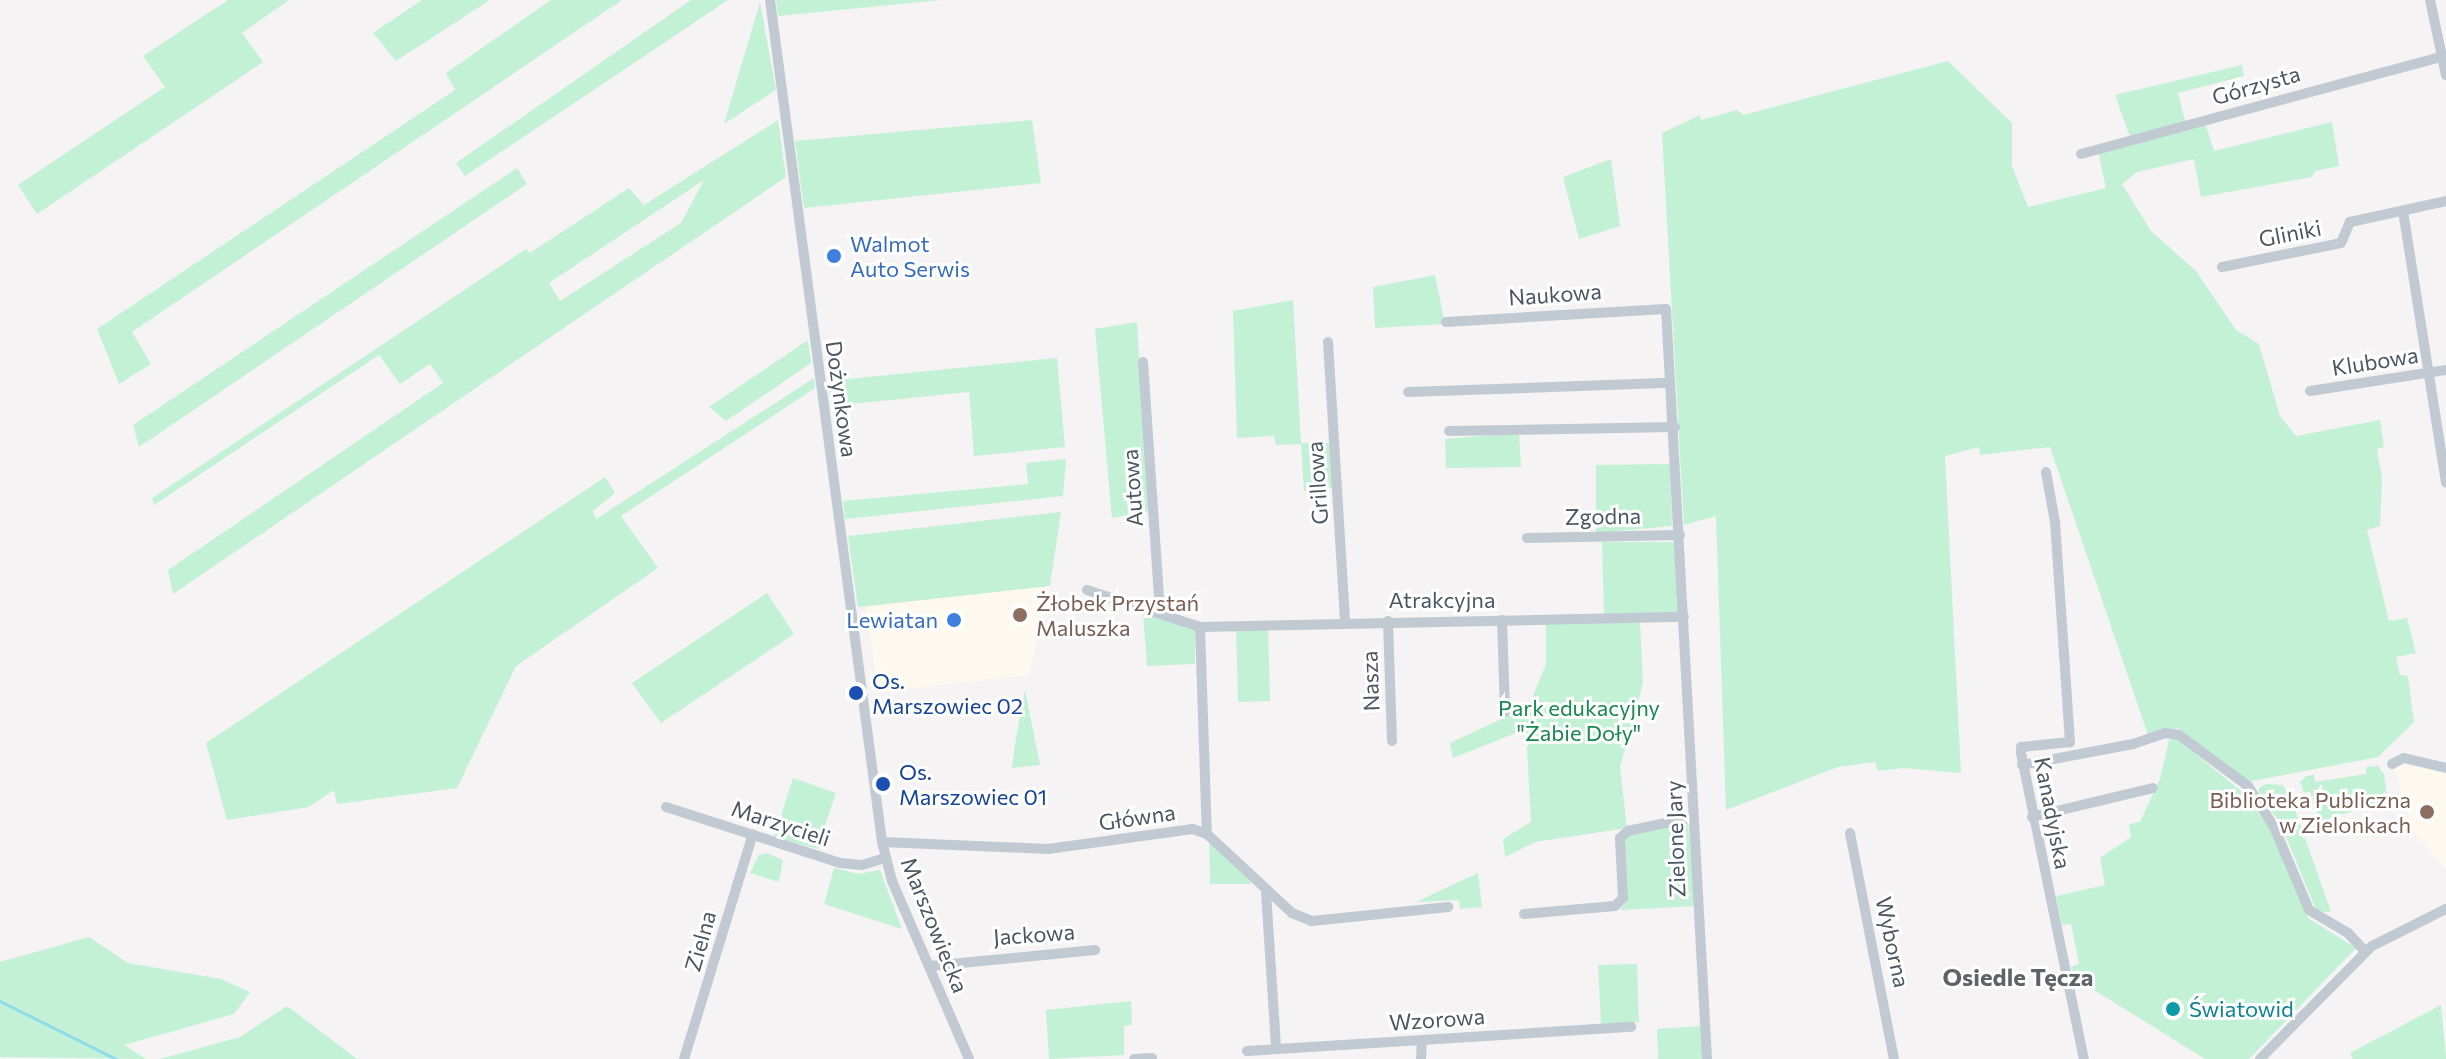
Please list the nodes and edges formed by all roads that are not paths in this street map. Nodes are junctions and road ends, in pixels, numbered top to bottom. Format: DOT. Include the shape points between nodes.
graph roads {
  1 [pos="770,0"];
  2 [pos="2430,0"];
  3 [pos="2443,56"];
  4 [pos="2446,75"];
  5 [pos="2081,154"];
  6 [pos="2446,201"];
  7 [pos="2403,211"];
  8 [pos="2222,267"];
  9 [pos="1666,309"];
  10 [pos="1446,322"];
  11 [pos="1328,342"];
  12 [pos="1143,362"];
  13 [pos="2446,370"];
  14 [pos="2429,373"];
  15 [pos="1670,383"];
  16 [pos="2310,391"];
  17 [pos="1408,392"];
  18 [pos="1675,427"];
  19 [pos="1449,431"];
  20 [pos="2046,472"];
  21 [pos="2446,483"];
  22 [pos="1680,535"];
  23 [pos="1527,538"];
  24 [pos="1087,590"];
  25 [pos="1160,612"];
  26 [pos="1684,617"];
  27 [pos="1502,620"];
  28 [pos="1345,621"];
  29 [pos="1388,621"];
  30 [pos="1200,627"];
  31 [pos="1505,712"];
  32 [pos="1392,741"];
  33 [pos="2392,764"];
  34 [pos="2022,765"];
  35 [pos="2446,768"];
  36 [pos="2153,788"];
  37 [pos="878,802"];
  38 [pos="666,807"];
  39 [pos="1693,817"];
  40 [pos="2032,817"];
  41 [pos="1850,833"];
  42 [pos="753,834"];
  43 [pos="1207,834"];
  44 [pos="882,842"];
  45 [pos="885,858"];
  46 [pos="1266,892"];
  47 [pos="1448,907"];
  48 [pos="2446,909"];
  49 [pos="1524,914"];
  50 [pos="1095,950"];
  51 [pos="2365,951"];
  52 [pos="930,966"];
  53 [pos="1631,1027"];
  54 [pos="1422,1040"];
  55 [pos="1276,1048"];
  56 [pos="1247,1051"];
  57 [pos="1152,1058"];
  58 [pos="684,1059"];
  59 [pos="969,1059"];
  60 [pos="1134,1059"];
  61 [pos="1421,1059"];
  62 [pos="1707,1059"];
  63 [pos="1894,1059"];
  64 [pos="2084,1059"];
  65 [pos="2260,1059"];
  1 -- 37 [label="street, Dożynkowa"];
  2 -- 3 [label="street"];
  3 -- 4 [label="street"];
  3 -- 5 [label="street, Górzysta"];
  6 -- 7 [label="street, Gliniki"];
  7 -- 8 [label="street, Gliniki" via="2350,222 2341,243"];
  7 -- 14 [label="street"];
  9 -- 10 [label="street, Naukowa"];
  9 -- 15 [label="street, Zielone Jary"];
  11 -- 28 [label="street, Grillowa"];
  12 -- 25 [label="street, Autowa"];
  13 -- 14 [label="street, Klubowa"];
  14 -- 16 [label="street, Klubowa"];
  14 -- 21 [label="street"];
  15 -- 17 [label="street"];
  15 -- 18 [label="street, Zielone Jary"];
  18 -- 19 [label="street"];
  18 -- 22 [label="street, Zielone Jary"];
  20 -- 34 [label="street, Kanadyjska" via="2055,522 2070,742 2021,747"];
  22 -- 23 [label="street, Zgodna"];
  22 -- 26 [label="street, Zielone Jary"];
  24 -- 25 [label="street"];
  25 -- 30 [label="street"];
  26 -- 27 [label="street, Atrakcyjna"];
  26 -- 39 [label="street, Zielone Jary"];
  27 -- 29 [label="street, Atrakcyjna"];
  27 -- 31 [label="street"];
  28 -- 29 [label="street, Atrakcyjna"];
  28 -- 30 [label="street, Atrakcyjna"];
  29 -- 32 [label="street, Nasza"];
  30 -- 43 [label="street"];
  33 -- 35 [label="street" via="2404,758"];
  34 -- 40 [label="street, Kanadyjska"];
  34 -- 51 [label="street" via="2173,733 2248,786 2274,827 2309,910 2348,933"];
  36 -- 40 [label="street"];
  37 -- 44 [label="street, Marszowiecka"];
  38 -- 42 [label="street, Marzycieli"];
  39 -- 49 [label="street" via="1628,831 1620,838 1623,898 1615,906"];
  39 -- 62 [label="street, Zielone Jary"];
  40 -- 64 [label="street, Kanadyjska"];
  41 -- 63 [label="street, Wyborna"];
  42 -- 45 [label="street, Marzycieli" via="840,863 862,865"];
  42 -- 58 [label="street, Zielna"];
  43 -- 44 [label="street, Główna" via="1193,829 1048,849"];
  43 -- 46 [label="street, Główna"];
  44 -- 45 [label="street, Marszowiecka"];
  45 -- 52 [label="street, Marszowiecka"];
  46 -- 47 [label="street, Główna" via="1312,921"];
  46 -- 55 [label="street"];
  48 -- 51 [label="street"];
  50 -- 52 [label="street, Jackowa"];
  51 -- 65 [label="street"];
  52 -- 59 [label="street, Marszowiecka"];
  53 -- 54 [label="street, Wzorowa"];
  54 -- 55 [label="street, Wzorowa"];
  54 -- 61 [label="street"];
  55 -- 56 [label="street, Wzorowa"];
  57 -- 60 [label="street"];
}
